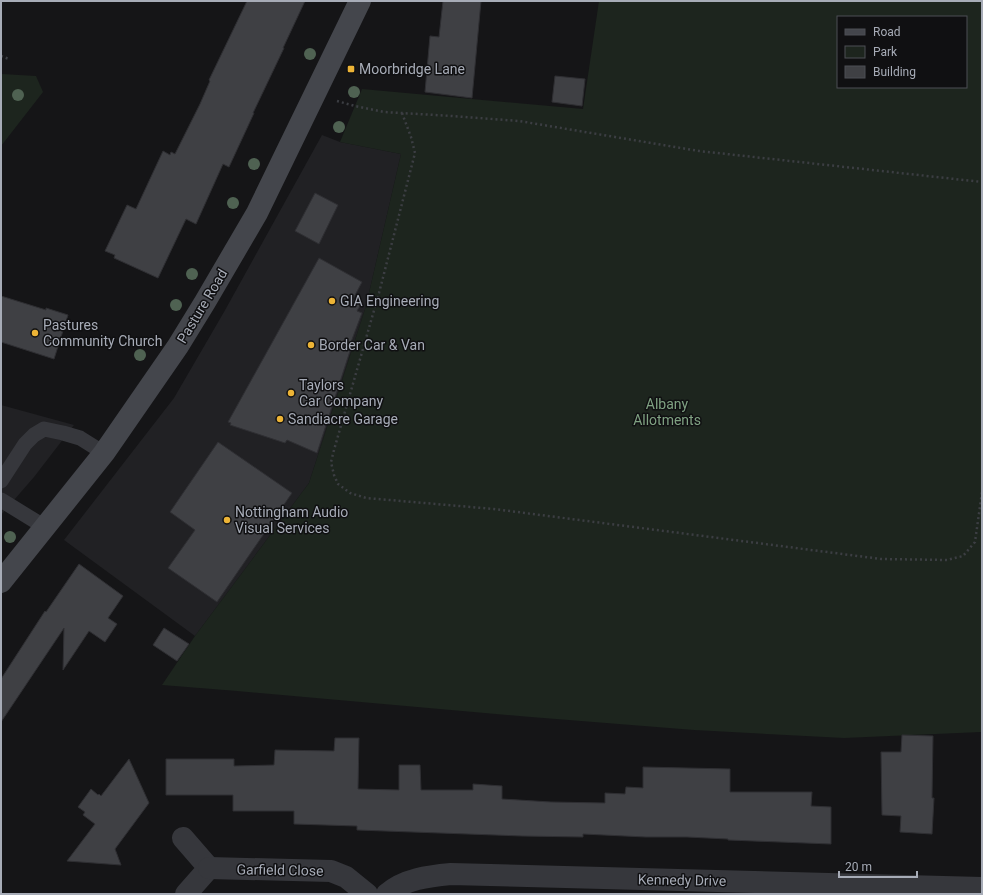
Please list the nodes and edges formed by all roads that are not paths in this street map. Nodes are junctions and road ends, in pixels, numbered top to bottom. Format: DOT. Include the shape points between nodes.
graph roads {
  1 [pos="360,1"];
  2 [pos="104,453"];
  3 [pos="1,482"];
  4 [pos="1,500"];
  5 [pos="46,527"];
  6 [pos="1,582"];
  7 [pos="183,838"];
  8 [pos="209,868"];
  9 [pos="982,888"];
  10 [pos="186,894"];
  11 [pos="367,894"];
  12 [pos="387,894"];
  1 -- 2 [label="main road, Pasture Road" via="257,213 178,346"];
  2 -- 3 [label="lane" via="80,438 44,429 34,434 25,444"];
  2 -- 5 [label="main road, Pasture Road"];
  4 -- 5 [label="lane"];
  5 -- 6 [label="main road, Pasture Road"];
  7 -- 8 [label="street"];
  8 -- 10 [label="street"];
  8 -- 11 [label="street, Garfield Close" via="331,871 346,877"];
  9 -- 12 [label="street, Kennedy Drive" via="451,874 421,878"];
}
